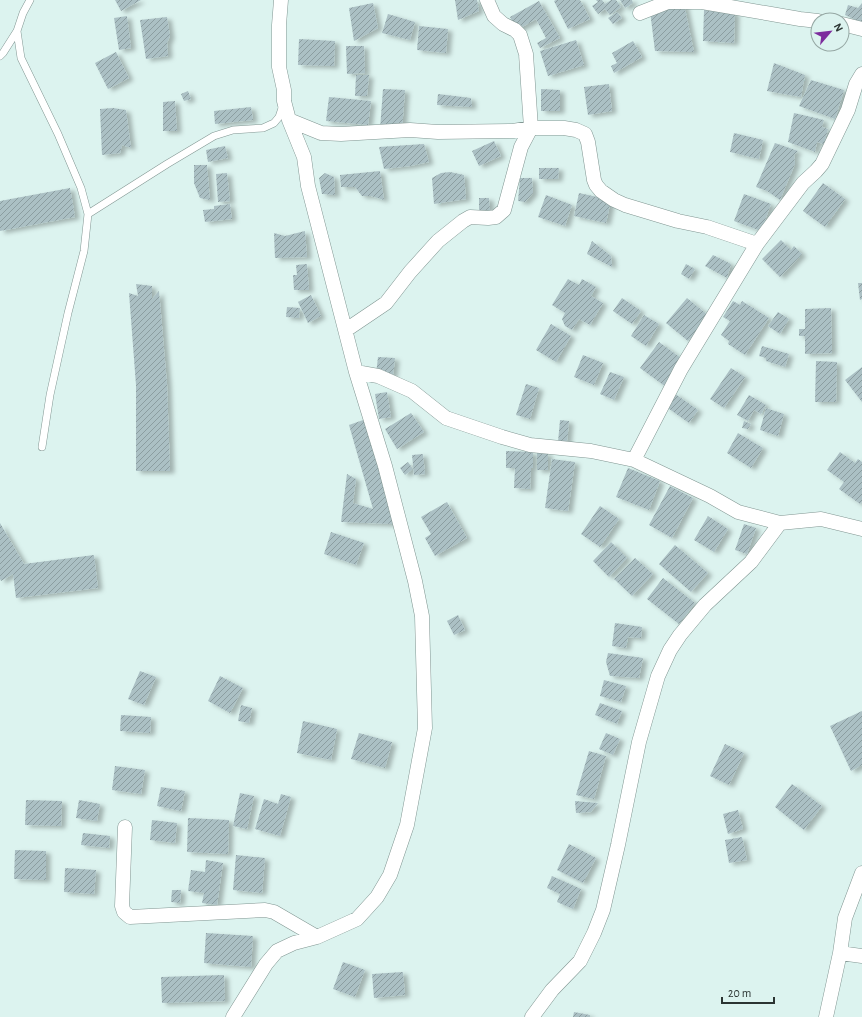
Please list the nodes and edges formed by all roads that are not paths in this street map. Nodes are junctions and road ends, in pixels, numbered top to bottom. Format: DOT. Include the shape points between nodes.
graph roads {
  1 [pos="30,0"];
  2 [pos="281,0"];
  3 [pos="487,0"];
  4 [pos="640,13"];
  5 [pos="810,20"];
  6 [pos="850,26"];
  7 [pos="862,29"];
  8 [pos="17,31"];
  9 [pos="0,56"];
  10 [pos="862,74"];
  11 [pos="284,101"];
  12 [pos="289,120"];
  13 [pos="531,128"];
  14 [pos="88,214"];
  15 [pos="757,244"];
  16 [pos="346,330"];
  17 [pos="356,372"];
  18 [pos="42,448"];
  19 [pos="634,460"];
  20 [pos="780,523"];
  21 [pos="862,529"];
  22 [pos="125,827"];
  23 [pos="862,873"];
  24 [pos="316,937"];
  25 [pos="840,953"];
  26 [pos="862,956"];
  27 [pos="233,1017"];
  28 [pos="532,1017"];
  29 [pos="826,1017"];
  1 -- 8 [label="lane"];
  2 -- 11 [label="street" via="279,67"];
  3 -- 13 [label="street" via="494,16 520,35 526,54"];
  4 -- 5 [label="street" via="668,2 702,2"];
  6 -- 7 [label="street"];
  8 -- 9 [label="lane"];
  8 -- 14 [label="lane" via="20,58 64,148 81,188"];
  10 -- 15 [label="street" via="822,164 803,183"];
  11 -- 12 [label="street"];
  11 -- 14 [label="lane" via="279,117 274,123 263,128 233,130 214,136"];
  12 -- 13 [label="street" via="321,134 410,130 513,131"];
  12 -- 16 [label="street" via="304,157 308,186"];
  13 -- 15 [label="street" via="564,128 585,134 596,185 614,200"];
  13 -- 16 [label="street" via="521,147 504,210 496,217 470,217 463,221 438,241 386,303"];
  14 -- 18 [label="lane" via="84,251 50,395"];
  15 -- 19 [label="street" via="680,369"];
  16 -- 17 [label="street"];
  17 -- 19 [label="street" via="378,376 397,384 412,391 446,418 502,437 530,445 591,451"];
  17 -- 24 [label="street" via="385,466 422,616 425,728 407,825 390,875 377,897 357,918"];
  19 -- 20 [label="street" via="738,512"];
  20 -- 21 [label="street" via="821,519"];
  20 -- 28 [label="street" via="750,562 705,605 670,650 658,676 639,742 603,910 580,961 552,990"];
  22 -- 24 [label="street" via="122,906 130,917 265,910 274,912"];
  23 -- 25 [label="street" via="845,918"];
  24 -- 27 [label="street" via="294,942 278,951 266,964"];
  25 -- 26 [label="street"];
  25 -- 29 [label="street"];
}
